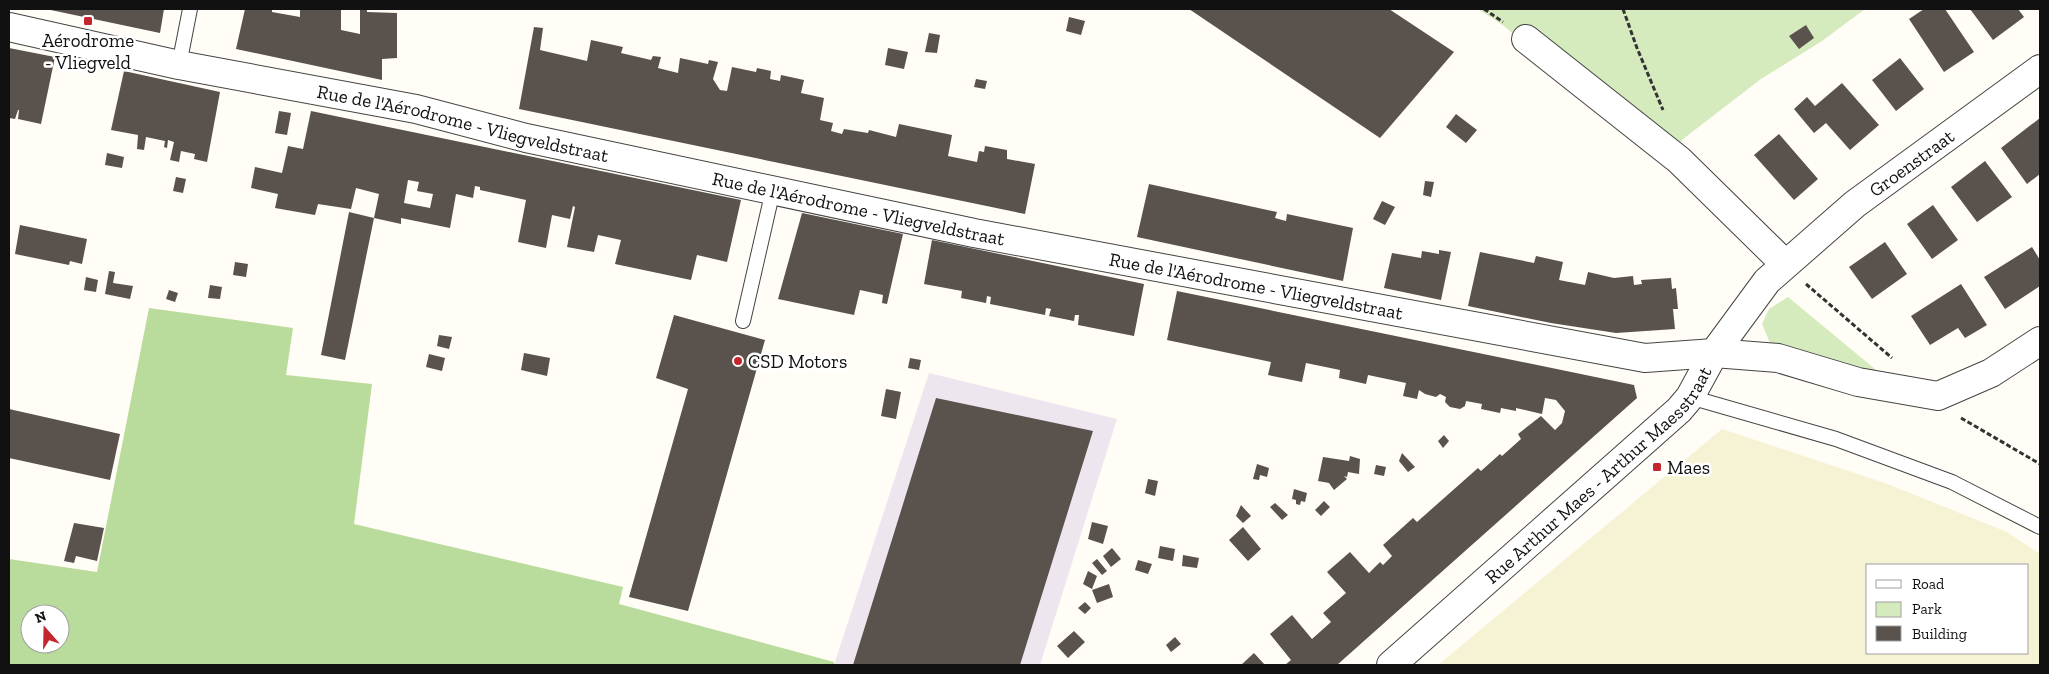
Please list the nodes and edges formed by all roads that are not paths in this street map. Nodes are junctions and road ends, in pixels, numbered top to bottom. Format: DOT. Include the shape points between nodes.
graph roads {
  1 [pos="190,9"];
  2 [pos="9,27"];
  3 [pos="1526,39"];
  4 [pos="179,65"];
  5 [pos="2040,69"];
  6 [pos="773,190"];
  7 [pos="1785,264"];
  8 [pos="743,321"];
  9 [pos="2040,341"];
  10 [pos="1714,353"];
  11 [pos="1690,397"];
  12 [pos="2040,527"];
  13 [pos="1391,665"];
  1 -- 4 [label="lane"];
  2 -- 4 [label="street, Rue de l'Aérodrome - Vliegveldstraat"];
  3 -- 7 [label="street" via="1679,160"];
  4 -- 6 [label="street, Rue de l'Aérodrome - Vliegveldstraat" via="416,110 526,138"];
  5 -- 7 [label="street, Groenstraat" via="1856,204"];
  6 -- 8 [label="lane"];
  6 -- 10 [label="street, Rue de l'Aérodrome - Vliegveldstraat" via="974,233 1645,358"];
  7 -- 10 [label="street, Rue Arthur Maes - Arthur Maesstraat" via="1767,281"];
  9 -- 10 [label="street, Rue de l'Aérodrome - Vliegveldstraat" via="1991,373 1938,396 1858,382 1778,358"];
  10 -- 11 [label="street, Rue Arthur Maes - Arthur Maesstraat"];
  11 -- 12 [label="lane" via="1845,442 1952,482"];
  11 -- 13 [label="street, Rue Arthur Maes - Arthur Maesstraat" via="1680,410"];
}
